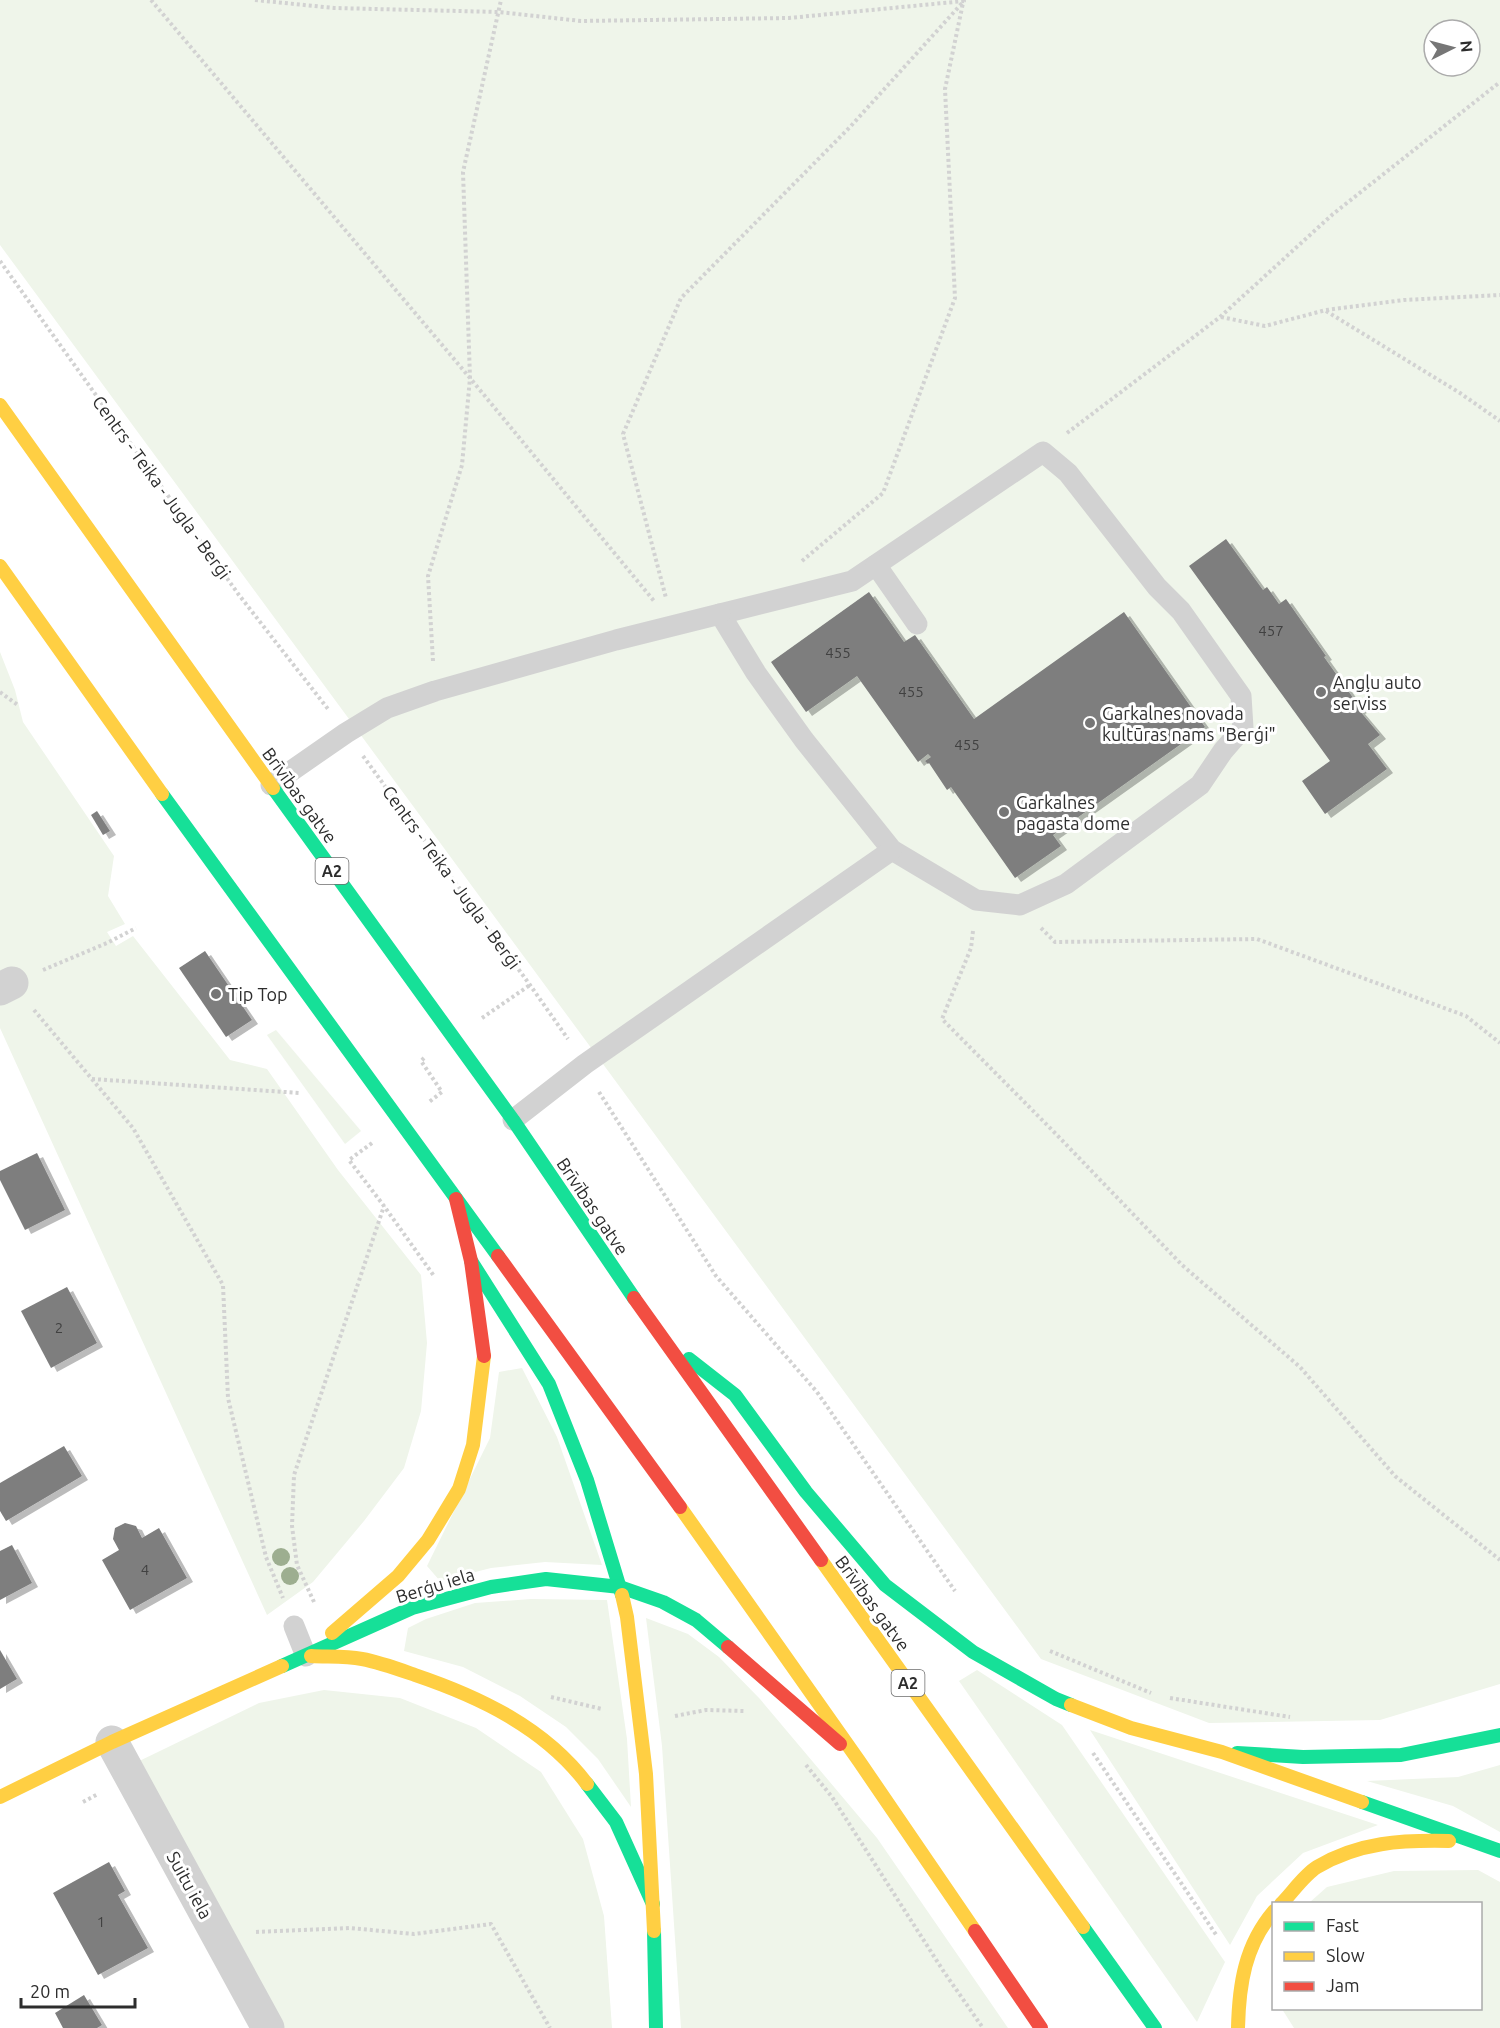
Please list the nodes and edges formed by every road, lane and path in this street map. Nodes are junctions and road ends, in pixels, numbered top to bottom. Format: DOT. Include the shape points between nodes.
graph roads {
  1 [pos="151,0"];
  2 [pos="255,0"];
  3 [pos="501,0"];
  4 [pos="964,1"];
  5 [pos="499,12"];
  6 [pos="1500,82"];
  7 [pos="0,261"];
  8 [pos="1500,295"];
  9 [pos="1326,310"];
  10 [pos="1220,316"];
  11 [pos="470,378"];
  12 [pos="0,405"];
  13 [pos="1500,421"];
  14 [pos="1043,452"];
  15 [pos="801,562"];
  16 [pos="876,565"];
  17 [pos="0,566"];
  18 [pos="720,614"];
  19 [pos="917,624"];
  20 [pos="673,625"];
  21 [pos="435,691"];
  22 [pos="0,692"];
  23 [pos="19,706"];
  24 [pos="346,733"];
  25 [pos="271,785"];
  26 [pos="892,850"];
  27 [pos="976,900"];
  28 [pos="1020,906"];
  29 [pos="136,928"];
  30 [pos="530,985"];
  31 [pos="6,986"];
  32 [pos="453,1038"];
  33 [pos="1500,1043"];
  34 [pos="585,1064"];
  35 [pos="92,1079"];
  36 [pos="300,1093"];
  37 [pos="513,1120"];
  38 [pos="400,1122"];
  39 [pos="456,1199"];
  40 [pos="384,1206"];
  41 [pos="471,1261"];
  42 [pos="438,1285"];
  43 [pos="662,1338"];
  44 [pos="1500,1560"];
  45 [pos="943,1573"];
  46 [pos="620,1587"];
  47 [pos="294,1626"];
  48 [pos="1039,1647"];
  49 [pos="306,1656"];
  50 [pos="1293,1718"];
  51 [pos="1500,1735"];
  52 [pos="112,1742"];
  53 [pos="1089,1748"];
  54 [pos="1222,1752"];
  55 [pos="801,1760"];
  56 [pos="859,1761"];
  57 [pos="0,1797"];
  58 [pos="1477,1842"];
  59 [pos="1500,1851"];
  60 [pos="1283,1902"];
  61 [pos="654,1907"];
  62 [pos="1272,1914"];
  63 [pos="217,1934"];
  64 [pos="1241,1972"];
  65 [pos="268,2028"];
  66 [pos="550,2028"];
  67 [pos="656,2028"];
  68 [pos="983,2028"];
  69 [pos="1041,2028"];
  70 [pos="1155,2028"];
  71 [pos="1238,2028"];
  1 -- 11 [label="path"];
  2 -- 5 [label="path" via="334,8"];
  3 -- 5 [label="path"];
  4 -- 5 [label="path" via="777,18 580,21"];
  4 -- 15 [label="path" via="945,89 955,298 883,493"];
  4 -- 20 [label="path" via="850,127 681,298 623,434"];
  5 -- 11 [label="path" via="463,172"];
  6 -- 10 [label="path" via="1333,214"];
  7 -- 24 [label="path, Centrs - Teika - Jugla - Berģi" via="239,595"];
  8 -- 9 [label="path" via="1404,300"];
  9 -- 10 [label="path" via="1264,326"];
  9 -- 13 [label="path"];
  10 -- 14 [label="path"];
  11 -- 20 [label="path"];
  11 -- 21 [label="path" via="462,465 428,576"];
  12 -- 25 [label="main road, Brīvības gatve / A2"];
  14 -- 16 [label="lane"];
  14 -- 28 [label="lane" via="1068,473 1156,587 1181,611 1241,696 1243,728 1200,784 1065,884"];
  16 -- 18 [label="lane" via="852,581"];
  16 -- 19 [label="lane"];
  17 -- 38 [label="main road"];
  18 -- 20 [label="lane"];
  18 -- 26 [label="lane" via="804,740"];
  20 -- 21 [label="lane"];
  21 -- 24 [label="lane" via="387,708"];
  22 -- 23 [label="path"];
  24 -- 25 [label="lane"];
  24 -- 30 [label="path, Centrs - Teika - Jugla - Berģi"];
  25 -- 32 [label="main road, Brīvības gatve / A2"];
  26 -- 27 [label="lane"];
  26 -- 34 [label="lane"];
  27 -- 28 [label="lane"];
  27 -- 44 [label="path" via="971,948 942,1019 1182,1265 1300,1366 1395,1476"];
  28 -- 33 [label="path" via="1055,942 1257,939 1466,1016"];
  29 -- 31 [label="path"];
  30 -- 32 [label="path, Centrs - Teika - Jugla - Berģi"];
  30 -- 34 [label="path"];
  31 -- 35 [label="path"];
  32 -- 37 [label="main road, Brīvības gatve / A2"];
  32 -- 38 [label="path, Centrs - Teika - Jugla - Berģi" via="421,1061 442,1092"];
  34 -- 37 [label="lane"];
  34 -- 45 [label="path" via="716,1276 817,1392"];
  35 -- 36 [label="path"];
  35 -- 47 [label="path" via="133,1128 223,1285 228,1398 266,1557"];
  37 -- 43 [label="main road, Brīvības gatve / A2"];
  38 -- 39 [label="main road"];
  38 -- 40 [label="path, Centrs - Teika - Jugla - Berģi" via="349,1160"];
  39 -- 41 [label="main road"];
  39 -- 56 [label="main road" via="720,1562"];
  40 -- 42 [label="path, Centrs - Teika - Jugla - Berģi"];
  40 -- 47 [label="path" via="294,1475 292,1526 297,1565 318,1611"];
  41 -- 46 [label="main road" via="549,1384 587,1480"];
  41 -- 49 [label="main road" via="485,1360 473,1445 459,1489 428,1540 398,1576"];
  43 -- 54 [label="main road" via="735,1395 806,1492 885,1585 973,1652 1056,1699 1131,1728"];
  43 -- 70 [label="main road, Brīvības gatve / A2"];
  46 -- 49 [label="main road, Berģu iela" via="546,1579 491,1587 412,1608"];
  46 -- 56 [label="main road, Berģu iela" via="663,1602 696,1620"];
  46 -- 61 [label="main road" via="646,1774"];
  47 -- 49 [label="lane"];
  48 -- 50 [label="path" via="1159,1696"];
  49 -- 52 [label="main road, Berģu iela"];
  49 -- 61 [label="main road" via="362,1659 403,1671 450,1687 536,1732 572,1764 616,1822"];
  51 -- 54 [label="main road" via="1401,1755 1303,1757"];
  52 -- 57 [label="main road, Berģu iela"];
  52 -- 63 [label="street, Suitu iela"];
  53 -- 64 [label="path"];
  54 -- 58 [label="main road"];
  55 -- 68 [label="path" via="832,1797"];
  56 -- 69 [label="main road"];
  58 -- 59 [label="main road"];
  58 -- 60 [label="main road" via="1406,1840 1364,1847 1316,1868"];
  61 -- 67 [label="main road"];
  62 -- 64 [label="main road" via="1251,1944"];
  63 -- 65 [label="street, Suitu iela"];
  63 -- 66 [label="path" via="350,1928 414,1934 491,1924"];
  64 -- 71 [label="main road"];
}
